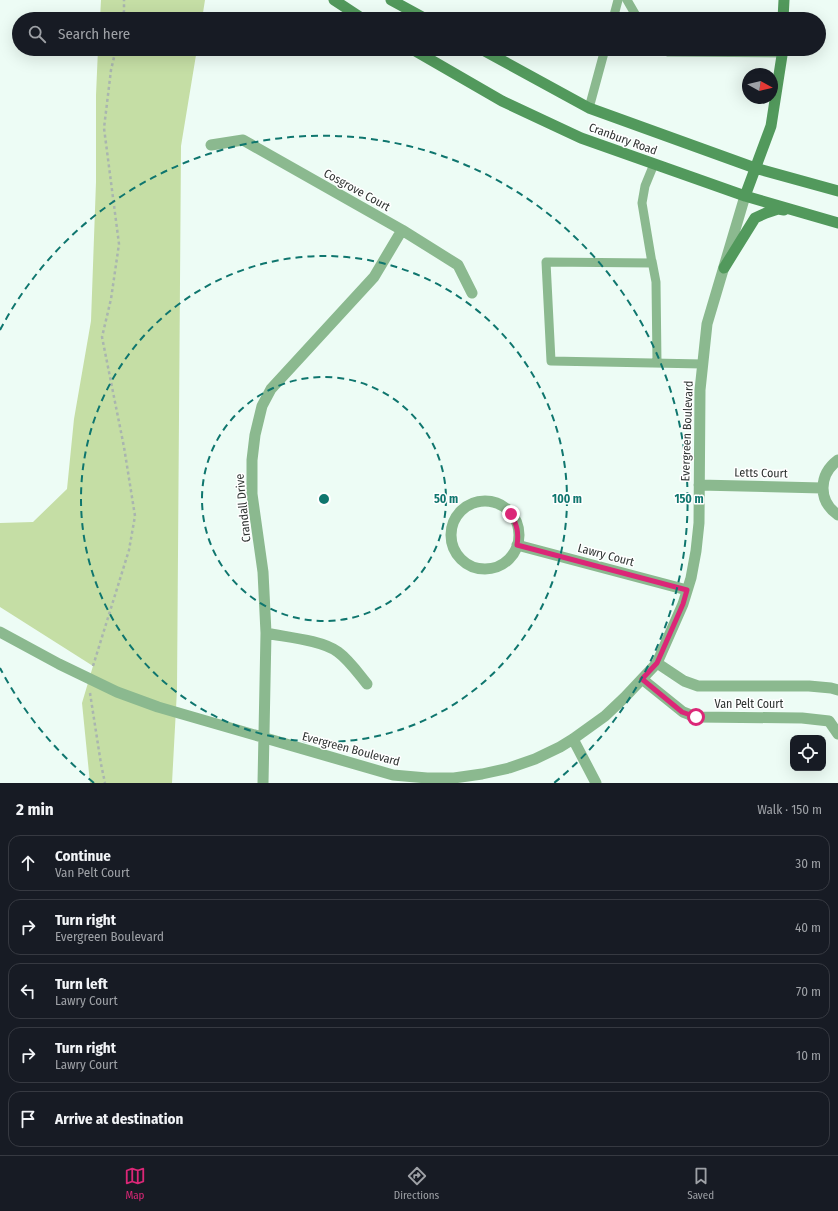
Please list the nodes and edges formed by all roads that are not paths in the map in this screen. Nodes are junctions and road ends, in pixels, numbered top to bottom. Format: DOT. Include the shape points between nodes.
graph roads {
  1 [pos="334,0"];
  2 [pos="391,0"];
  3 [pos="618,0"];
  4 [pos="626,0"];
  5 [pos="784,0"];
  6 [pos="352,12"];
  7 [pos="413,12"];
  8 [pos="615,12"];
  9 [pos="634,12"];
  10 [pos="783,12"];
  11 [pos="424,56"];
  12 [pos="494,56"];
  13 [pos="603,56"];
  14 [pos="782,56"];
  15 [pos="589,108"];
  16 [pos="212,145"];
  17 [pos="654,164"];
  18 [pos="755,168"];
  19 [pos="838,191"];
  20 [pos="745,196"];
  21 [pos="793,210"];
  22 [pos="838,223"];
  23 [pos="402,230"];
  24 [pos="652,261"];
  25 [pos="724,268"];
  26 [pos="472,293"];
  27 [pos="657,363"];
  28 [pos="703,364"];
  29 [pos="838,460"];
  30 [pos="699,485"];
  31 [pos="822,488"];
  32 [pos="838,515"];
  33 [pos="517,545"];
  34 [pos="687,590"];
  35 [pos="266,633"];
  36 [pos="2,637"];
  37 [pos="657,663"];
  38 [pos="642,679"];
  39 [pos="367,684"];
  40 [pos="838,690"];
  41 [pos="837,729"];
  42 [pos="263,738"];
  43 [pos="573,739"];
  44 [pos="263,783"];
  45 [pos="596,783"];
  1 -- 6 [label="main road"];
  2 -- 7 [label="main road"];
  3 -- 8 [label="lane"];
  4 -- 9 [label="lane"];
  5 -- 10 [label="main road"];
  11 -- 17 [label="main road, Cranbury Road" via="502,101 581,138"];
  12 -- 15 [label="main road, Cranbury Road"];
  13 -- 15 [label="lane"];
  14 -- 18 [label="main road" via="771,126"];
  15 -- 18 [label="main road, Cranbury Road"];
  16 -- 23 [label="street, Cosgrove Court" via="243,140"];
  17 -- 20 [label="main road, Cranbury Road"];
  17 -- 24 [label="lane" via="642,202"];
  18 -- 19 [label="main road, Cranbury Road"];
  18 -- 20 [label="main road"];
  20 -- 21 [label="main road, Cranbury Road"];
  20 -- 25 [label="street, Evergreen Boulevard"];
  21 -- 22 [label="main road, Cranbury Road"];
  21 -- 25 [label="main road" via="778,209 756,218"];
  23 -- 26 [label="street, Cosgrove Court" via="458,265"];
  23 -- 35 [label="street, Crandall Drive" via="374,277 271,389 262,406 252,460 252,494 264,572"];
  24 -- 27 [label="lane" via="656,282"];
  24 -- 27 [label="lane" via="546,262 551,361"];
  25 -- 28 [label="street, Evergreen Boulevard" via="708,324"];
  27 -- 28 [label="lane"];
  28 -- 30 [label="street, Evergreen Boulevard" via="700,390"];
  29 -- 31 [label="street" via="829,468"];
  30 -- 31 [label="street, Letts Court"];
  30 -- 34 [label="street, Evergreen Boulevard" via="696,551"];
  31 -- 32 [label="street" via="829,508"];
  33 -- 33 [label="street" via="518,534 511,514 494,502 483,501 463,509 452,527 451,538 458,557 476,568 486,569 506,562"];
  33 -- 34 [label="street, Lawry Court"];
  34 -- 37 [label="street, Evergreen Boulevard"];
  35 -- 39 [label="street" via="331,647"];
  35 -- 42 [label="street, Crandall Drive"];
  36 -- 42 [label="street, Evergreen Boulevard" via="117,692"];
  37 -- 38 [label="street, Evergreen Boulevard"];
  37 -- 40 [label="street, Van Pelt Court" via="684,681 698,686 809,686"];
  38 -- 41 [label="street, Van Pelt Court" via="682,712 696,717 802,718 828,721"];
  38 -- 43 [label="street, Evergreen Boulevard" via="605,716"];
  42 -- 43 [label="street, Evergreen Boulevard" via="393,775 427,778 461,777 509,768 535,759"];
  42 -- 44 [label="street, Crandall Drive"];
  43 -- 45 [label="street"];
}
